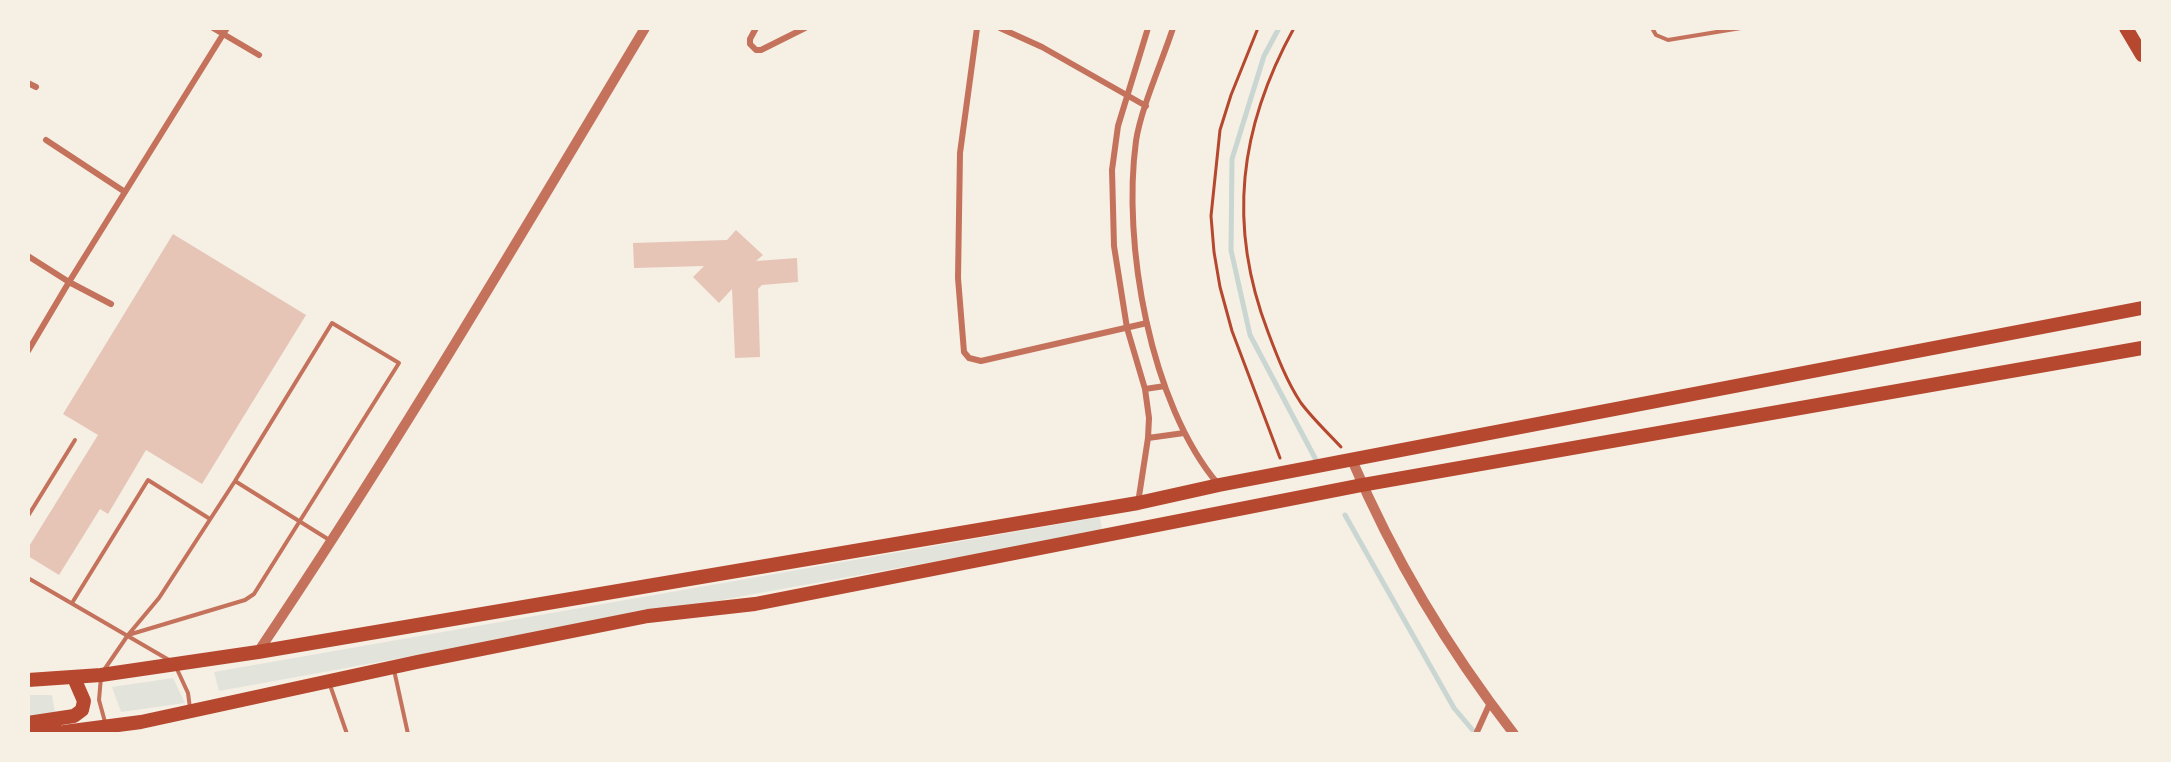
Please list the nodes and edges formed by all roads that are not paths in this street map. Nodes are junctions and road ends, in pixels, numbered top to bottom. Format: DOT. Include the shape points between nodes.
graph roads {
  1 [pos="213,28"];
  2 [pos="227,28"];
  3 [pos="645,28"];
  4 [pos="756,28"];
  5 [pos="805,28"];
  6 [pos="977,28"];
  7 [pos="1000,28"];
  8 [pos="1148,28"];
  9 [pos="1173,28"];
  10 [pos="1652,28"];
  11 [pos="1741,28"];
  12 [pos="2126,28"];
  13 [pos="223,35"];
  14 [pos="259,55"];
  15 [pos="2142,55"];
  16 [pos="28,83"];
  17 [pos="36,87"];
  18 [pos="1127,97"];
  19 [pos="1146,106"];
  20 [pos="46,140"];
  21 [pos="125,192"];
  22 [pos="28,256"];
  23 [pos="69,282"];
  24 [pos="111,304"];
  25 [pos="2142,308"];
  26 [pos="1147,323"];
  27 [pos="1127,328"];
  28 [pos="2142,348"];
  29 [pos="28,351"];
  30 [pos="1165,386"];
  31 [pos="1145,389"];
  32 [pos="1184,433"];
  33 [pos="1148,438"];
  34 [pos="75,440"];
  35 [pos="1352,460"];
  36 [pos="234,481"];
  37 [pos="1219,485"];
  38 [pos="1362,485"];
  39 [pos="1138,503"];
  40 [pos="28,516"];
  41 [pos="210,519"];
  42 [pos="300,523"];
  43 [pos="1136,528"];
  44 [pos="332,542"];
  45 [pos="28,578"];
  46 [pos="72,604"];
  47 [pos="128,635"];
  48 [pos="258,652"];
  49 [pos="175,663"];
  50 [pos="393,667"];
  51 [pos="101,675"];
  52 [pos="74,678"];
  53 [pos="28,680"];
  54 [pos="329,681"];
  55 [pos="1490,703"];
  56 [pos="190,712"];
  57 [pos="28,723"];
  58 [pos="106,726"];
  59 [pos="141,728"];
  60 [pos="1477,730"];
  61 [pos="28,733"];
  62 [pos="347,734"];
  63 [pos="408,734"];
  64 [pos="1514,734"];
  1 -- 13 [label="street"];
  2 -- 13 [label="street"];
  3 -- 44 [label="street" via="449,356"];
  4 -- 5 [label="street" via="750,39 752,48 761,50"];
  6 -- 27 [label="street" via="960,153 958,278 964,352 981,361"];
  7 -- 18 [label="street" via="1041,46"];
  8 -- 18 [label="street"];
  9 -- 19 [label="street"];
  10 -- 11 [label="lane" via="1656,35 1668,40"];
  12 -- 15 [label="main road"];
  13 -- 14 [label="street"];
  13 -- 21 [label="street"];
  16 -- 17 [label="street"];
  18 -- 19 [label="street"];
  18 -- 27 [label="street" via="1112,170 1113,246"];
  19 -- 26 [label="street" via="1136,139 1132,211"];
  20 -- 21 [label="street"];
  21 -- 23 [label="street"];
  22 -- 23 [label="street"];
  23 -- 24 [label="street"];
  23 -- 29 [label="street"];
  25 -- 35 [label="main road"];
  26 -- 27 [label="street"];
  26 -- 30 [label="street"];
  27 -- 31 [label="street"];
  28 -- 38 [label="main road"];
  30 -- 31 [label="street"];
  30 -- 32 [label="street"];
  31 -- 33 [label="street"];
  32 -- 33 [label="street"];
  32 -- 37 [label="street"];
  33 -- 39 [label="street"];
  34 -- 40 [label="lane"];
  35 -- 37 [label="main road"];
  35 -- 38 [label="street"];
  36 -- 41 [label="lane"];
  36 -- 42 [label="lane"];
  36 -- 42 [label="lane" via="332,323 399,363"];
  37 -- 39 [label="main road"];
  38 -- 43 [label="main road"];
  38 -- 55 [label="street" via="1407,574"];
  39 -- 43 [label="main road"];
  39 -- 48 [label="main road"];
  41 -- 46 [label="lane" via="148,480"];
  41 -- 47 [label="lane" via="159,598"];
  42 -- 44 [label="lane"];
  42 -- 47 [label="lane" via="254,594 245,600"];
  43 -- 50 [label="main road" via="755,604 648,616"];
  44 -- 48 [label="street"];
  45 -- 46 [label="lane"];
  46 -- 47 [label="lane"];
  47 -- 49 [label="lane"];
  47 -- 51 [label="lane"];
  48 -- 49 [label="main road"];
  49 -- 51 [label="main road"];
  49 -- 56 [label="lane" via="188,693"];
  50 -- 54 [label="main road"];
  50 -- 63 [label="lane"];
  51 -- 52 [label="main road"];
  51 -- 58 [label="lane" via="99,700"];
  52 -- 53 [label="main road"];
  52 -- 57 [label="main road" via="84,701 82,710 74,716"];
  54 -- 56 [label="main road"];
  54 -- 62 [label="lane"];
  55 -- 60 [label="street"];
  55 -- 64 [label="street"];
  56 -- 59 [label="main road"];
  58 -- 59 [label="main road"];
  58 -- 61 [label="main road"];
}
